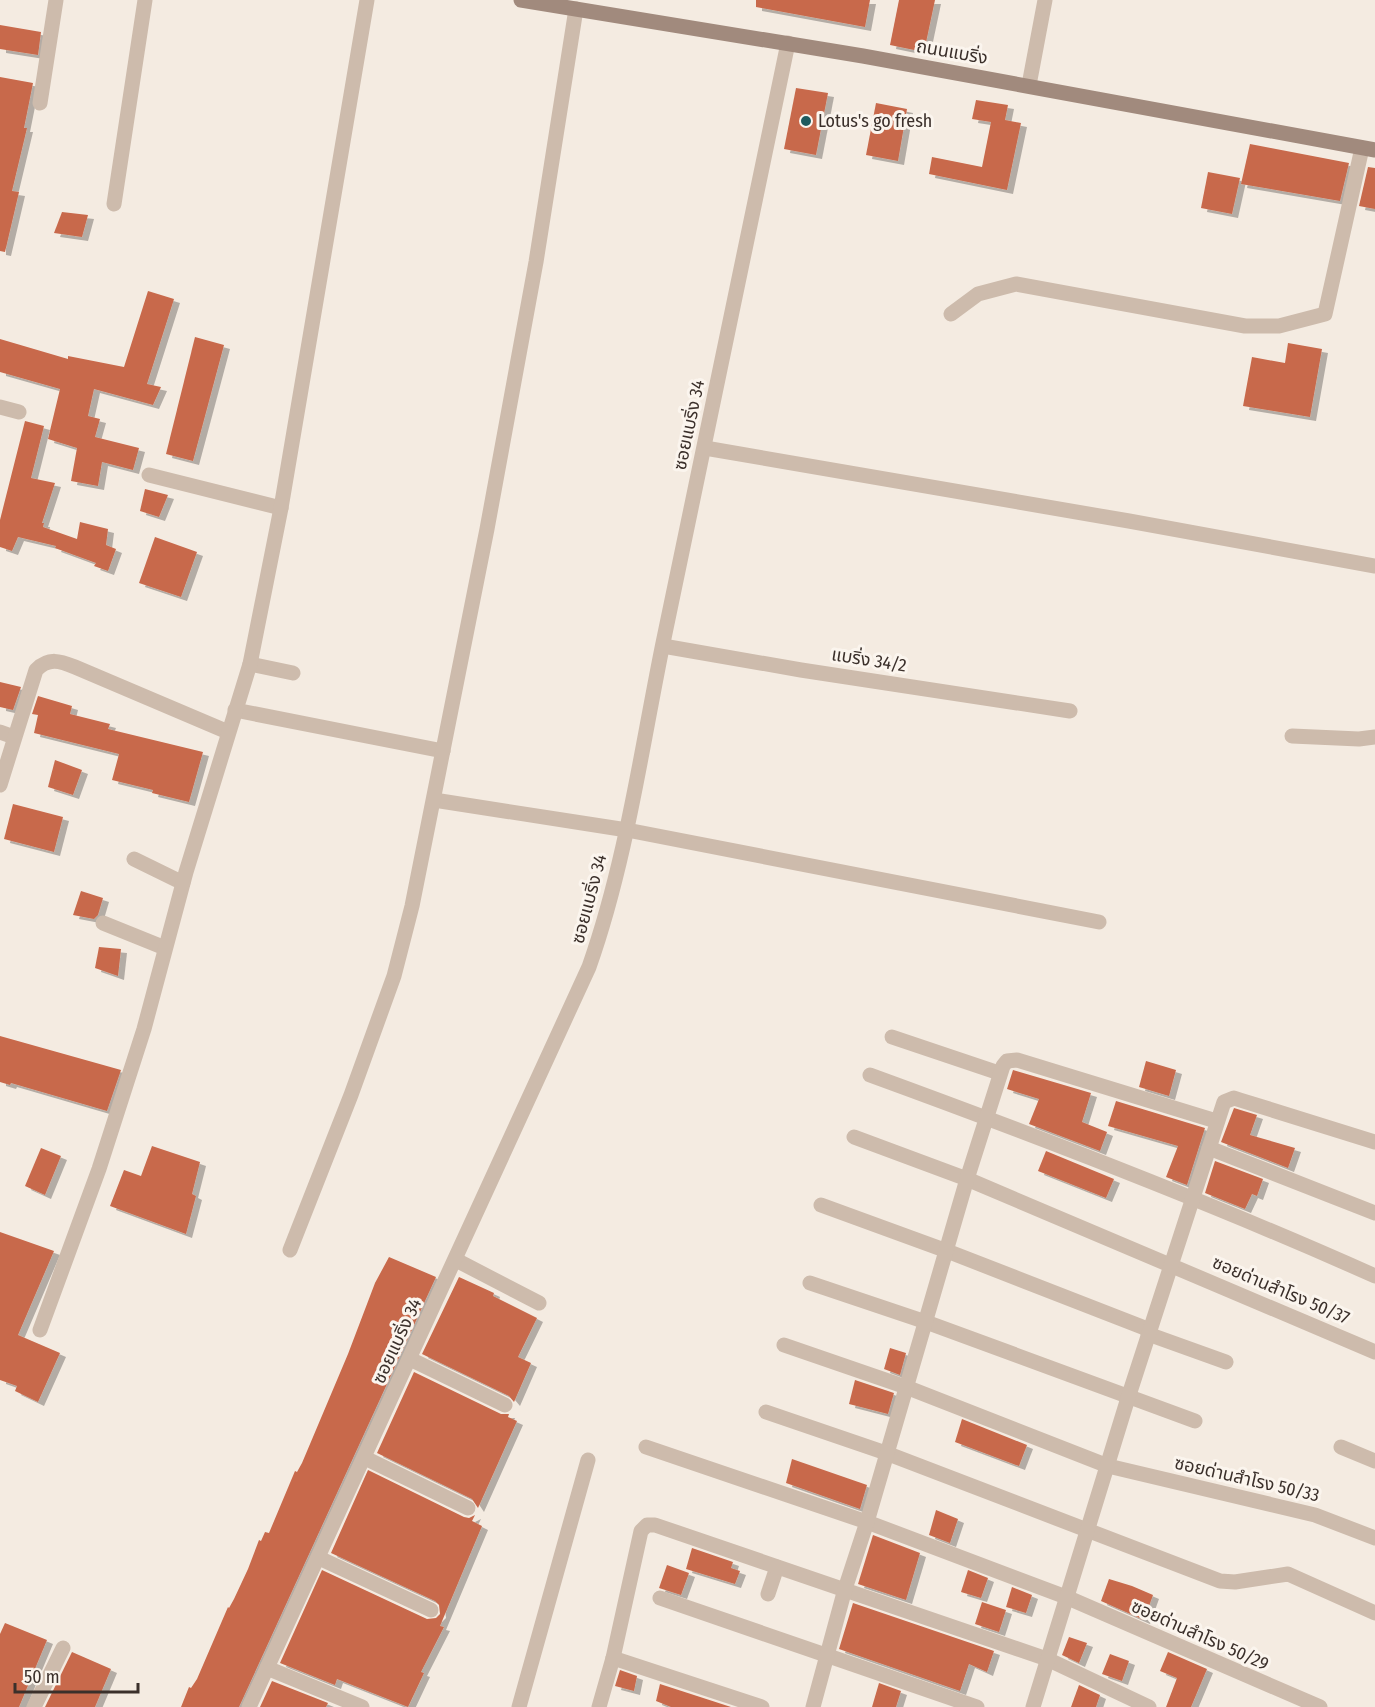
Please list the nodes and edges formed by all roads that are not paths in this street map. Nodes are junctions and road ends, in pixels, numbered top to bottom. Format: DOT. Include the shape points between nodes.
graph roads {
  1 [pos="56,0"];
  2 [pos="145,0"];
  3 [pos="367,0"];
  4 [pos="521,0"];
  5 [pos="1046,0"];
  6 [pos="576,9"];
  7 [pos="788,43"];
  8 [pos="1029,85"];
  9 [pos="40,103"];
  10 [pos="1368,149"];
  11 [pos="114,204"];
  12 [pos="951,314"];
  13 [pos="0,407"];
  14 [pos="19,412"];
  15 [pos="705,448"];
  16 [pos="149,475"];
  17 [pos="281,508"];
  18 [pos="1375,566"];
  19 [pos="663,646"];
  20 [pos="250,664"];
  21 [pos="293,673"];
  22 [pos="235,710"];
  23 [pos="1070,711"];
  24 [pos="228,732"];
  25 [pos="7,735"];
  26 [pos="1292,736"];
  27 [pos="1375,737"];
  28 [pos="443,751"];
  29 [pos="0,785"];
  30 [pos="434,800"];
  31 [pos="627,831"];
  32 [pos="134,859"];
  33 [pos="183,883"];
  34 [pos="1099,922"];
  35 [pos="103,923"];
  36 [pos="165,948"];
  37 [pos="892,1037"];
  38 [pos="999,1073"];
  39 [pos="870,1075"];
  40 [pos="986,1117"];
  41 [pos="1216,1121"];
  42 [pos="854,1137"];
  43 [pos="1375,1142"];
  44 [pos="1209,1148"];
  45 [pos="967,1179"];
  46 [pos="1193,1199"];
  47 [pos="822,1205"];
  48 [pos="1375,1213"];
  49 [pos="290,1250"];
  50 [pos="947,1251"];
  51 [pos="456,1260"];
  52 [pos="1171,1264"];
  53 [pos="1375,1276"];
  54 [pos="810,1283"];
  55 [pos="539,1303"];
  56 [pos="926,1322"];
  57 [pos="40,1330"];
  58 [pos="1149,1332"];
  59 [pos="784,1345"];
  60 [pos="1375,1352"];
  61 [pos="410,1359"];
  62 [pos="1226,1362"];
  63 [pos="906,1387"];
  64 [pos="1128,1398"];
  65 [pos="505,1405"];
  66 [pos="766,1412"];
  67 [pos="1195,1421"];
  68 [pos="1341,1447"];
  69 [pos="646,1448"];
  70 [pos="886,1453"];
  71 [pos="364,1458"];
  72 [pos="588,1460"];
  73 [pos="1375,1461"];
  74 [pos="1108,1466"];
  75 [pos="468,1508"];
  76 [pos="867,1522"];
  77 [pos="1087,1531"];
  78 [pos="1375,1538"];
  79 [pos="319,1558"];
  80 [pos="777,1567"];
  81 [pos="845,1589"];
  82 [pos="768,1594"];
  83 [pos="1066,1597"];
  84 [pos="660,1598"];
  85 [pos="431,1610"];
  86 [pos="1375,1612"];
  87 [pos="63,1648"];
  88 [pos="827,1656"];
  89 [pos="613,1658"];
  90 [pos="1047,1659"];
  91 [pos="267,1668"];
  92 [pos="337,1703"];
  93 [pos="34,1707"];
  94 [pos="249,1707"];
  95 [pos="362,1707"];
  96 [pos="519,1707"];
  97 [pos="599,1707"];
  98 [pos="762,1707"];
  99 [pos="813,1707"];
  100 [pos="977,1707"];
  101 [pos="1033,1707"];
  102 [pos="1149,1707"];
  103 [pos="1320,1707"];
  1 -- 9 [label="street"];
  2 -- 11 [label="street"];
  3 -- 17 [label="street"];
  4 -- 6 [label="main road, ถนนแบริ่ง"];
  5 -- 8 [label="street"];
  6 -- 7 [label="main road, ถนนแบริ่ง"];
  6 -- 28 [label="street" via="536,262"];
  7 -- 8 [label="main road, ถนนแบริ่ง"];
  7 -- 15 [label="street, ซอยแบริ่ง 34"];
  8 -- 10 [label="main road, ถนนแบริ่ง"];
  10 -- 12 [label="street" via="1325,314 1279,326 1245,326 1016,284 978,294"];
  13 -- 14 [label="street"];
  15 -- 18 [label="street"];
  15 -- 19 [label="street, ซอยแบริ่ง 34"];
  16 -- 17 [label="street"];
  17 -- 20 [label="street"];
  19 -- 23 [label="street, แบริ่ง 34/2"];
  19 -- 31 [label="street, ซอยแบริ่ง 34"];
  20 -- 21 [label="street"];
  20 -- 22 [label="street"];
  22 -- 24 [label="street"];
  22 -- 28 [label="street"];
  24 -- 25 [label="street" via="58,660 36,670"];
  24 -- 33 [label="street"];
  25 -- 29 [label="street"];
  26 -- 27 [label="street"];
  28 -- 30 [label="street"];
  30 -- 31 [label="street"];
  30 -- 49 [label="street" via="394,976"];
  31 -- 34 [label="street"];
  31 -- 51 [label="street, ซอยแบริ่ง 34" via="589,967"];
  32 -- 33 [label="street"];
  33 -- 36 [label="street"];
  35 -- 36 [label="street"];
  36 -- 57 [label="street" via="144,1029 99,1169"];
  37 -- 38 [label="street"];
  38 -- 40 [label="street"];
  38 -- 41 [label="street" via="1007,1061 1017,1060"];
  39 -- 40 [label="street"];
  40 -- 45 [label="street"];
  40 -- 46 [label="street"];
  41 -- 43 [label="street" via="1224,1102 1234,1098"];
  41 -- 44 [label="street"];
  42 -- 45 [label="street, ซอยด่านสำโรง 50/37"];
  44 -- 46 [label="street"];
  44 -- 48 [label="street"];
  45 -- 50 [label="street"];
  45 -- 52 [label="street, ซอยด่านสำโรง 50/37"];
  46 -- 52 [label="street"];
  46 -- 53 [label="street"];
  47 -- 50 [label="street"];
  50 -- 56 [label="street"];
  50 -- 58 [label="street"];
  51 -- 55 [label="street"];
  51 -- 61 [label="street, ซอยแบริ่ง 34"];
  52 -- 58 [label="street"];
  52 -- 60 [label="street, ซอยด่านสำโรง 50/37"];
  54 -- 56 [label="street"];
  56 -- 63 [label="street"];
  56 -- 64 [label="street"];
  58 -- 62 [label="street"];
  58 -- 64 [label="street"];
  59 -- 63 [label="street, ซอยด่านสำโรง 50/33"];
  61 -- 65 [label="street"];
  61 -- 71 [label="street, ซอยแบริ่ง 34"];
  63 -- 70 [label="street"];
  63 -- 74 [label="street, ซอยด่านสำโรง 50/33"];
  64 -- 67 [label="street"];
  64 -- 74 [label="street"];
  66 -- 70 [label="street"];
  68 -- 73 [label="street"];
  69 -- 76 [label="street, ซอยด่านสำโรง 50/29"];
  70 -- 76 [label="street"];
  70 -- 77 [label="street"];
  71 -- 75 [label="street"];
  71 -- 79 [label="street, ซอยแบริ่ง 34"];
  72 -- 96 [label="street"];
  74 -- 77 [label="street"];
  74 -- 78 [label="street, ซอยด่านสำโรง 50/33" via="1316,1515"];
  76 -- 81 [label="street"];
  76 -- 83 [label="street, ซอยด่านสำโรง 50/29"];
  77 -- 83 [label="street"];
  77 -- 86 [label="street" via="1221,1581 1288,1574"];
  79 -- 85 [label="street"];
  79 -- 91 [label="street, ซอยแบริ่ง 34"];
  80 -- 81 [label="street"];
  80 -- 82 [label="street"];
  80 -- 89 [label="street" via="655,1525 642,1527"];
  81 -- 88 [label="street"];
  81 -- 90 [label="street"];
  83 -- 90 [label="street"];
  83 -- 103 [label="street, ซอยด่านสำโรง 50/29"];
  84 -- 88 [label="street"];
  87 -- 93 [label="street"];
  88 -- 99 [label="street"];
  88 -- 100 [label="street"];
  89 -- 97 [label="street"];
  89 -- 98 [label="street"];
  90 -- 101 [label="street"];
  90 -- 102 [label="street"];
  91 -- 92 [label="street"];
  91 -- 94 [label="street, ซอยแบริ่ง 34"];
  92 -- 95 [label="street"];
}
